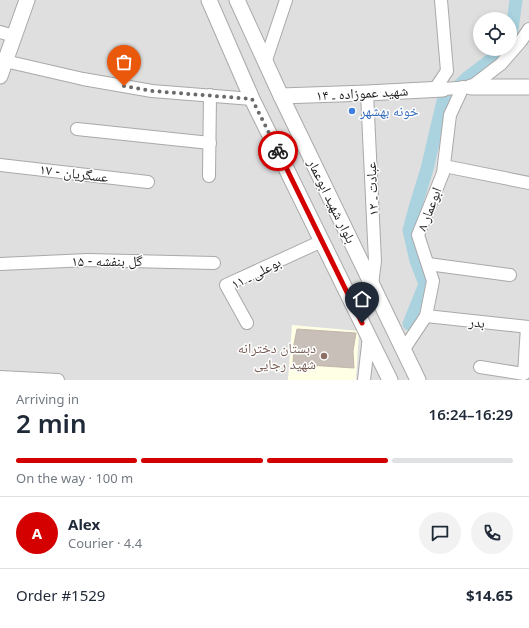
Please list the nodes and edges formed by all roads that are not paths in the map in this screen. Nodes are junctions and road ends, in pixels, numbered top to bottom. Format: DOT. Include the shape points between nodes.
graph roads {
  1 [pos="27,0"];
  2 [pos="209,0"];
  3 [pos="237,0"];
  4 [pos="286,0"];
  5 [pos="441,0"];
  6 [pos="529,28"];
  7 [pos="7,34"];
  8 [pos="5,61"];
  9 [pos="265,63"];
  10 [pos="0,76"];
  11 [pos="467,87"];
  12 [pos="529,87"];
  13 [pos="439,89"];
  14 [pos="367,94"];
  15 [pos="210,95"];
  16 [pos="281,96"];
  17 [pos="252,99"];
  18 [pos="77,129"];
  19 [pos="210,143"];
  20 [pos="0,165"];
  21 [pos="444,166"];
  22 [pos="209,176"];
  23 [pos="148,182"];
  24 [pos="529,183"];
  25 [pos="322,241"];
  26 [pos="214,263"];
  27 [pos="0,264"];
  28 [pos="428,264"];
  29 [pos="510,275"];
  30 [pos="372,285"];
  31 [pos="426,316"];
  32 [pos="247,323"];
  33 [pos="528,327"];
  34 [pos="369,336"];
  35 [pos="404,350"];
  36 [pos="480,367"];
  37 [pos="526,374"];
  38 [pos="0,377"];
  39 [pos="58,380"];
  40 [pos="364,380"];
  41 [pos="390,380"];
  42 [pos="418,380"];
  1 -- 7 [label="street"];
  2 -- 17 [label="street, بلوار شهید ابوعمار"];
  3 -- 9 [label="street, بلوار شهید ابوعمار"];
  4 -- 9 [label="street"];
  5 -- 13 [label="street" via="448,71"];
  6 -- 11 [label="street" via="501,64"];
  7 -- 8 [label="street"];
  8 -- 10 [label="street"];
  8 -- 15 [label="street" via="83,79 152,91"];
  9 -- 16 [label="street, بلوار شهید ابوعمار"];
  11 -- 12 [label="street"];
  11 -- 13 [label="street"];
  11 -- 21 [label="street, ابوعمار ۸" via="450,115"];
  13 -- 14 [label="street, شهید عموزاده ـ ۱۴"];
  14 -- 16 [label="street, شهید عموزاده ـ ۱۴"];
  14 -- 30 [label="street, عبادت ـ ۱۲" via="375,261"];
  15 -- 17 [label="street"];
  15 -- 19 [label="street"];
  16 -- 30 [label="street, بلوار شهید ابوعمار"];
  17 -- 25 [label="street, بلوار شهید ابوعمار"];
  18 -- 19 [label="street"];
  19 -- 22 [label="street"];
  20 -- 23 [label="street, عسگریان - ۱۷"];
  21 -- 24 [label="street"];
  21 -- 28 [label="street, ابوعمار ۸" via="418,235"];
  25 -- 32 [label="street, بوعلی ـ ۱۱" via="226,285"];
  25 -- 34 [label="street, بلوار شهید ابوعمار"];
  26 -- 27 [label="street, گل بنفشه - ۱۵" via="88,260"];
  28 -- 29 [label="street"];
  28 -- 31 [label="street, ابوعمار ۸" via="433,281"];
  30 -- 35 [label="street, بلوار شهید ابوعمار"];
  31 -- 33 [label="street, بدر"];
  31 -- 35 [label="street, ابوعمار ۸"];
  33 -- 37 [label="street"];
  34 -- 40 [label="street"];
  34 -- 41 [label="street, بلوار شهید ابوعمار"];
  35 -- 42 [label="street, بلوار شهید ابوعمار"];
  36 -- 37 [label="street"];
  38 -- 39 [label="street"];
}
